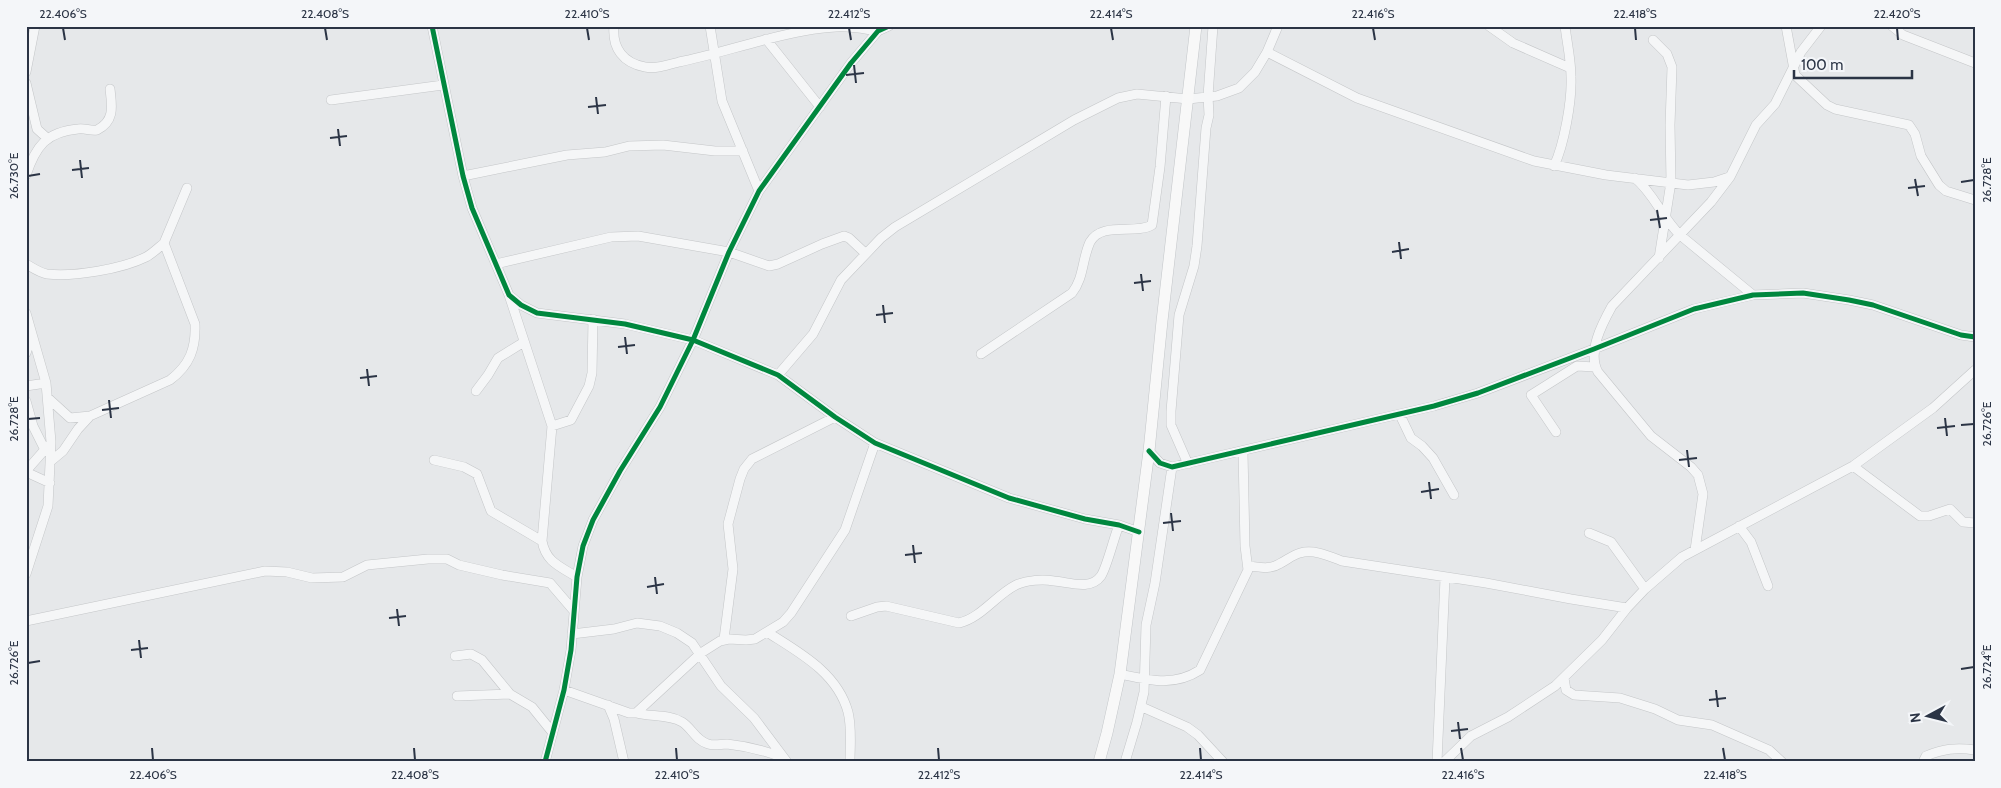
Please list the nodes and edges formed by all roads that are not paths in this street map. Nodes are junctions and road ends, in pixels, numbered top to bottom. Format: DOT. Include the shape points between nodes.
graph roads {
  1 [pos="35,26"];
  2 [pos="432,26"];
  3 [pos="614,26"];
  4 [pos="710,26"];
  5 [pos="889,26"];
  6 [pos="1196,26"];
  7 [pos="1214,26"];
  8 [pos="1278,26"];
  9 [pos="1489,26"];
  10 [pos="1565,26"];
  11 [pos="1786,26"];
  12 [pos="1821,26"];
  13 [pos="1892,26"];
  14 [pos="878,31"];
  15 [pos="766,39"];
  16 [pos="1653,40"];
  17 [pos="1267,52"];
  18 [pos="714,54"];
  19 [pos="1975,64"];
  20 [pos="1570,68"];
  21 [pos="1794,68"];
  22 [pos="26,72"];
  23 [pos="26,83"];
  24 [pos="443,85"];
  25 [pos="110,89"];
  26 [pos="1166,96"];
  27 [pos="1208,96"];
  28 [pos="1188,98"];
  29 [pos="331,100"];
  30 [pos="820,107"];
  31 [pos="47,138"];
  32 [pos="743,151"];
  33 [pos="1554,166"];
  34 [pos="26,175"];
  35 [pos="463,176"];
  36 [pos="1730,177"];
  37 [pos="1635,178"];
  38 [pos="1671,182"];
  39 [pos="187,188"];
  40 [pos="759,191"];
  41 [pos="1975,200"];
  42 [pos="1666,219"];
  43 [pos="1680,234"];
  44 [pos="164,243"];
  45 [pos="729,252"];
  46 [pos="865,253"];
  47 [pos="1659,258"];
  48 [pos="26,264"];
  49 [pos="496,264"];
  50 [pos="1753,294"];
  51 [pos="509,295"];
  52 [pos="26,313"];
  53 [pos="592,319"];
  54 [pos="32,336"];
  55 [pos="1975,337"];
  56 [pos="693,340"];
  57 [pos="524,342"];
  58 [pos="1594,349"];
  59 [pos="26,353"];
  60 [pos="981,354"];
  61 [pos="1595,367"];
  62 [pos="1975,370"];
  63 [pos="778,375"];
  64 [pos="46,383"];
  65 [pos="26,386"];
  66 [pos="476,390"];
  67 [pos="48,398"];
  68 [pos="26,401"];
  69 [pos="1400,415"];
  70 [pos="90,416"];
  71 [pos="835,417"];
  72 [pos="552,426"];
  73 [pos="1556,432"];
  74 [pos="51,442"];
  75 [pos="875,443"];
  76 [pos="45,450"];
  77 [pos="1149,451"];
  78 [pos="1243,452"];
  79 [pos="434,460"];
  80 [pos="51,462"];
  81 [pos="1188,464"];
  82 [pos="1853,466"];
  83 [pos="1172,467"];
  84 [pos="26,471"];
  85 [pos="50,483"];
  86 [pos="1454,495"];
  87 [pos="1975,523"];
  88 [pos="1119,525"];
  89 [pos="1739,526"];
  90 [pos="1139,532"];
  91 [pos="1589,533"];
  92 [pos="542,540"];
  93 [pos="1695,550"];
  94 [pos="1249,566"];
  95 [pos="26,574"];
  96 [pos="577,578"];
  97 [pos="1445,578"];
  98 [pos="1768,586"];
  99 [pos="1645,589"];
  100 [pos="1627,608"];
  101 [pos="574,611"];
  102 [pos="851,616"];
  103 [pos="26,621"];
  104 [pos="767,632"];
  105 [pos="572,634"];
  106 [pos="724,640"];
  107 [pos="701,653"];
  108 [pos="455,656"];
  109 [pos="1120,674"];
  110 [pos="1564,678"];
  111 [pos="1145,680"];
  112 [pos="564,690"];
  113 [pos="510,694"];
  114 [pos="457,696"];
  115 [pos="608,705"];
  116 [pos="1142,707"];
  117 [pos="636,713"];
  118 [pos="553,733"];
  119 [pos="1975,750"];
  120 [pos="785,760"];
  121 [pos="544,762"];
  122 [pos="624,762"];
  123 [pos="850,762"];
  124 [pos="1098,762"];
  125 [pos="1125,762"];
  126 [pos="1223,762"];
  127 [pos="1437,762"];
  128 [pos="1444,762"];
  129 [pos="1782,762"];
  130 [pos="1923,762"];
  1 -- 22 [label="street"];
  2 -- 24 [label="street"];
  3 -- 18 [label="street" via="614,42 618,50 626,60 638,65 655,68"];
  4 -- 18 [label="street"];
  5 -- 14 [label="street"];
  6 -- 28 [label="main road"];
  7 -- 27 [label="street"];
  8 -- 17 [label="street"];
  9 -- 20 [label="street" via="1513,43"];
  10 -- 20 [label="street"];
  11 -- 21 [label="street"];
  12 -- 21 [label="street" via="1801,52"];
  13 -- 19 [label="street" via="1903,35"];
  14 -- 15 [label="street" via="837,27"];
  14 -- 30 [label="street"];
  15 -- 18 [label="street"];
  15 -- 30 [label="street"];
  16 -- 38 [label="street" via="1667,54 1672,67"];
  17 -- 27 [label="street" via="1249,80 1239,88"];
  17 -- 33 [label="street" via="1357,98"];
  18 -- 32 [label="street" via="722,101"];
  20 -- 33 [label="street" via="1565,134"];
  21 -- 36 [label="street" via="1775,104 1756,125"];
  21 -- 41 [label="street" via="1797,77 1835,110 1909,125 1921,156 1940,185 1946,191"];
  23 -- 31 [label="street" via="37,129"];
  24 -- 29 [label="street"];
  24 -- 35 [label="street"];
  25 -- 31 [label="street" via="111,116 101,128 77,128"];
  26 -- 28 [label="street"];
  26 -- 46 [label="street" via="1128,94 1074,120 895,227"];
  26 -- 60 [label="street" via="1152,225 1120,229 1094,237 1079,284 1072,293"];
  27 -- 28 [label="street"];
  27 -- 81 [label="street" via="1197,246 1180,316 1171,411 1171,425"];
  28 -- 77 [label="main road"];
  30 -- 40 [label="street"];
  31 -- 34 [label="street" via="36,152"];
  32 -- 35 [label="street" via="629,146"];
  32 -- 40 [label="street"];
  33 -- 37 [label="street"];
  35 -- 49 [label="street" via="472,208"];
  36 -- 38 [label="street" via="1688,185"];
  36 -- 43 [label="street"];
  37 -- 38 [label="street"];
  37 -- 42 [label="street" via="1650,193"];
  38 -- 42 [label="street"];
  39 -- 44 [label="street"];
  40 -- 45 [label="street"];
  42 -- 43 [label="street"];
  42 -- 47 [label="street"];
  43 -- 47 [label="street"];
  43 -- 50 [label="street"];
  44 -- 48 [label="street" via="141,259 92,271 46,274"];
  44 -- 70 [label="street" via="195,324 190,359 170,380"];
  45 -- 46 [label="street" via="764,266 773,266 844,236"];
  45 -- 49 [label="street" via="625,236"];
  45 -- 56 [label="street"];
  46 -- 63 [label="street" via="832,293 820,325"];
  47 -- 58 [label="street" via="1612,306"];
  49 -- 51 [label="street"];
  50 -- 55 [label="street" via="1803,293 1849,300"];
  50 -- 58 [label="street" via="1694,309"];
  51 -- 53 [label="street" via="537,313"];
  51 -- 57 [label="street"];
  52 -- 54 [label="street"];
  53 -- 56 [label="street"];
  53 -- 72 [label="street" via="589,386 571,420"];
  54 -- 59 [label="street"];
  54 -- 64 [label="street"];
  56 -- 63 [label="street"];
  56 -- 96 [label="street" via="660,407 593,520 583,546"];
  57 -- 66 [label="street" via="498,358"];
  57 -- 72 [label="street"];
  58 -- 61 [label="street"];
  58 -- 69 [label="street" via="1478,393"];
  61 -- 73 [label="street" via="1577,366 1531,395"];
  61 -- 93 [label="street" via="1651,436 1698,475 1703,494"];
  62 -- 82 [label="street" via="1933,408"];
  63 -- 71 [label="street"];
  64 -- 65 [label="street"];
  64 -- 67 [label="street"];
  67 -- 70 [label="street" via="70,418"];
  67 -- 74 [label="street"];
  68 -- 76 [label="street" via="33,426"];
  69 -- 78 [label="street"];
  69 -- 86 [label="street" via="1410,438 1433,458"];
  70 -- 80 [label="street"];
  71 -- 75 [label="street"];
  71 -- 106 [label="street" via="752,459 744,469 728,524 733,569"];
  72 -- 92 [label="street"];
  74 -- 76 [label="street"];
  74 -- 80 [label="street"];
  75 -- 88 [label="street" via="1008,498 1084,520"];
  75 -- 104 [label="street" via="845,530 787,619"];
  76 -- 84 [label="street"];
  77 -- 83 [label="street" via="1160,463"];
  77 -- 90 [label="main road"];
  78 -- 81 [label="street"];
  78 -- 94 [label="street" via="1245,546"];
  79 -- 92 [label="street" via="464,467 477,474 491,511"];
  80 -- 85 [label="street"];
  81 -- 83 [label="street"];
  82 -- 87 [label="street" via="1920,516 1950,509 1963,522"];
  82 -- 89 [label="street"];
  83 -- 111 [label="street" via="1146,626"];
  84 -- 85 [label="street"];
  85 -- 95 [label="street" via="48,506"];
  88 -- 90 [label="street"];
  88 -- 102 [label="street" via="1100,576 1091,584 1052,580 1027,582 1005,592 969,621 960,623 886,606"];
  89 -- 93 [label="street"];
  89 -- 98 [label="street" via="1751,542"];
  90 -- 109 [label="main road"];
  91 -- 99 [label="street" via="1611,542"];
  92 -- 96 [label="street" via="549,559"];
  93 -- 99 [label="street"];
  94 -- 97 [label="street" via="1274,567 1300,553 1311,552 1342,562"];
  94 -- 111 [label="street" via="1200,670 1188,678 1177,680"];
  96 -- 101 [label="street"];
  97 -- 100 [label="street"];
  97 -- 127 [label="street"];
  99 -- 100 [label="street"];
  100 -- 110 [label="street" via="1602,640"];
  101 -- 103 [label="street" via="550,582 502,575 447,559 428,559 367,565 343,578 312,578 265,571"];
  101 -- 105 [label="street"];
  104 -- 106 [label="street" via="750,640"];
  104 -- 123 [label="street" via="817,665 840,693 848,713"];
  105 -- 107 [label="street" via="637,623 660,626 677,633"];
  105 -- 112 [label="street"];
  106 -- 107 [label="street"];
  107 -- 117 [label="street"];
  107 -- 120 [label="street" via="721,686 754,718"];
  108 -- 113 [label="street" via="471,654 482,660"];
  109 -- 111 [label="street"];
  109 -- 124 [label="main road"];
  110 -- 128 [label="street" via="1508,717 1466,740"];
  110 -- 129 [label="street" via="1566,690 1574,695 1620,698 1678,720 1712,725 1769,750"];
  111 -- 116 [label="street"];
  112 -- 115 [label="street"];
  112 -- 118 [label="street"];
  113 -- 114 [label="street"];
  113 -- 118 [label="street" via="532,707"];
  115 -- 117 [label="street"];
  115 -- 122 [label="street"];
  116 -- 125 [label="street"];
  116 -- 126 [label="street" via="1187,727"];
  117 -- 120 [label="street" via="683,722 696,738 709,745 726,744 760,750"];
  118 -- 121 [label="street"];
  119 -- 130 [label="street" via="1946,749 1926,756"];
}
